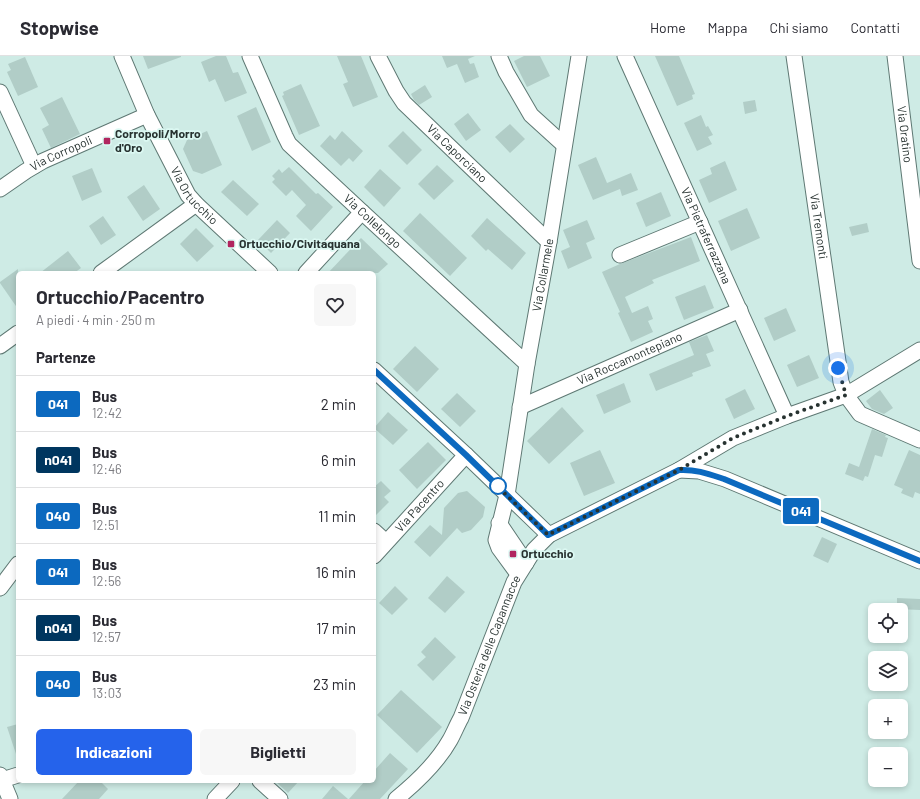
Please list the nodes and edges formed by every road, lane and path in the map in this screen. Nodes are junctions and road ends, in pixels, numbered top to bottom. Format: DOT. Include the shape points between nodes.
graph roads {
  1 [pos="122,56"];
  2 [pos="250,56"];
  3 [pos="378,56"];
  4 [pos="499,56"];
  5 [pos="579,56"];
  6 [pos="625,56"];
  7 [pos="794,56"];
  8 [pos="895,56"];
  9 [pos="0,92"];
  10 [pos="147,115"];
  11 [pos="564,145"];
  12 [pos="34,166"];
  13 [pos="0,189"];
  14 [pos="196,204"];
  15 [pos="362,212"];
  16 [pos="700,222"];
  17 [pos="549,242"];
  18 [pos="620,255"];
  19 [pos="920,261"];
  20 [pos="104,271"];
  21 [pos="268,271"];
  22 [pos="308,271"];
  23 [pos="740,310"];
  24 [pos="16,334"];
  25 [pos="0,346"];
  26 [pos="920,350"];
  27 [pos="527,364"];
  28 [pos="376,372"];
  29 [pos="846,395"];
  30 [pos="520,407"];
  31 [pos="787,416"];
  32 [pos="920,440"];
  33 [pos="466,455"];
  34 [pos="679,470"];
  35 [pos="507,495"];
  36 [pos="376,533"];
  37 [pos="548,535"];
  38 [pos="386,542"];
  39 [pos="376,554"];
  40 [pos="920,561"];
  41 [pos="16,567"];
  42 [pos="522,568"];
  43 [pos="0,588"];
  44 [pos="16,775"];
  45 [pos="1,778"];
  46 [pos="230,783"];
  47 [pos="262,783"];
  48 [pos="10,799"];
  49 [pos="215,799"];
  50 [pos="280,799"];
  51 [pos="396,799"];
  1 -- 10 [label="street, Via Ortucchio"];
  2 -- 15 [label="street, Via Collelongo" via="289,144"];
  3 -- 17 [label="street, Via Caporciano" via="404,103"];
  4 -- 11 [label="street" via="531,115"];
  5 -- 11 [label="street, Via Collarmele"];
  6 -- 16 [label="street, Via Pietraferrazzana"];
  7 -- 29 [label="street, Via Tremonti" via="839,375"];
  8 -- 19 [label="street, Via Oratino"];
  9 -- 12 [label="street"];
  10 -- 12 [label="street, Via Corropoli"];
  10 -- 14 [label="street, Via Ortucchio" via="183,185"];
  11 -- 17 [label="street, Via Collarmele"];
  12 -- 13 [label="street, Via Corropoli"];
  14 -- 20 [label="street"];
  14 -- 21 [label="street, Via Ortucchio"];
  15 -- 22 [label="street"];
  15 -- 27 [label="street, Via Collelongo"];
  16 -- 18 [label="street"];
  16 -- 23 [label="street, Via Pietraferrazzana"];
  17 -- 27 [label="street, Via Collarmele"];
  23 -- 30 [label="street, Via Roccamontepiano"];
  23 -- 31 [label="street, Via Pietraferrazzana"];
  24 -- 25 [label="street"];
  26 -- 29 [label="street, Via Osteria delle Capannacce"];
  27 -- 30 [label="street, Via Collarmele"];
  28 -- 33 [label="street"];
  29 -- 31 [label="street, Via Osteria delle Capannacce"];
  29 -- 32 [label="street, Via Tremonti" via="863,416"];
  30 -- 35 [label="street, Via Collarmele"];
  31 -- 34 [label="street, Via Osteria delle Capannacce" via="733,438"];
  33 -- 35 [label="street"];
  33 -- 38 [label="street, Via Pacentro"];
  34 -- 37 [label="street, Via Osteria delle Capannacce"];
  34 -- 40 [label="street" via="699,471 724,479"];
  35 -- 37 [label="street"];
  35 -- 42 [label="street" via="496,540 498,548"];
  36 -- 38 [label="street"];
  37 -- 42 [label="street, Via Osteria delle Capannacce"];
  38 -- 39 [label="street, Via Pacentro"];
  41 -- 43 [label="street"];
  42 -- 51 [label="street, Via Osteria delle Capannacce" via="451,740 434,763"];
  44 -- 45 [label="street"];
  45 -- 48 [label="street"];
  46 -- 49 [label="street"];
  47 -- 50 [label="street"];
}
